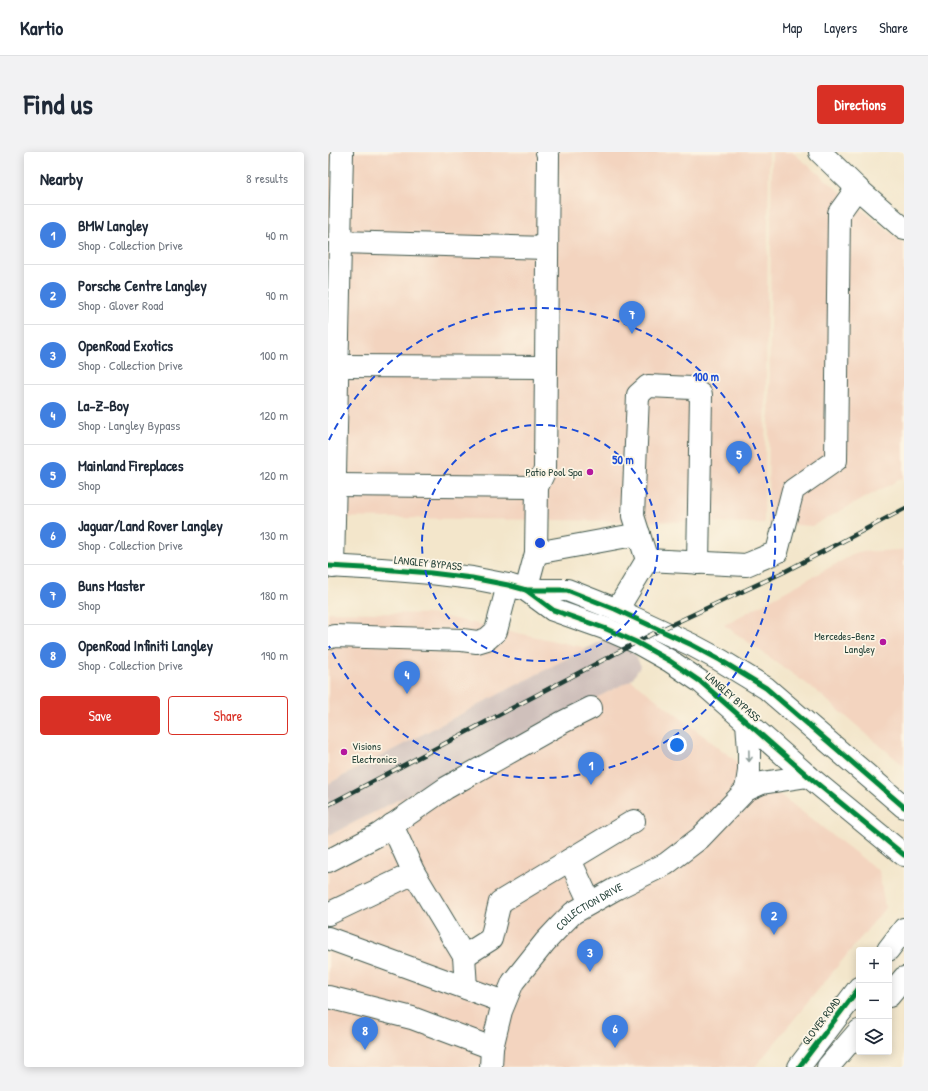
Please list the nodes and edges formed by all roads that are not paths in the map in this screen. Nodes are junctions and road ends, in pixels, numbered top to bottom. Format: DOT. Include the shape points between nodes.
graph roads {
  1 [pos="342,152"];
  2 [pos="547,152"];
  3 [pos="820,152"];
  4 [pos="857,188"];
  5 [pos="904,229"];
  6 [pos="340,242"];
  7 [pos="547,248"];
  8 [pos="338,366"];
  9 [pos="546,367"];
  10 [pos="335,486"];
  11 [pos="537,487"];
  12 [pos="639,534"];
  13 [pos="536,553"];
  14 [pos="647,560"];
  15 [pos="698,563"];
  16 [pos="331,566"];
  17 [pos="517,588"];
  18 [pos="617,610"];
  19 [pos="328,638"];
  20 [pos="591,708"];
  21 [pos="747,722"];
  22 [pos="808,776"];
  23 [pos="746,790"];
  24 [pos="904,807"];
  25 [pos="634,821"];
  26 [pos="392,825"];
  27 [pos="903,859"];
  28 [pos="570,860"];
  29 [pos="328,861"];
  30 [pos="414,872"];
  31 [pos="590,903"];
  32 [pos="328,914"];
  33 [pos="904,929"];
  34 [pos="328,938"];
  35 [pos="890,947"];
  36 [pos="464,956"];
  37 [pos="904,978"];
  38 [pos="466,988"];
  39 [pos="856,992"];
  40 [pos="892,992"];
  41 [pos="328,997"];
  42 [pos="504,1002"];
  43 [pos="856,1034"];
  44 [pos="491,1058"];
  45 [pos="799,1067"];
  46 [pos="828,1067"];
  1 -- 6 [label="main road"];
  2 -- 7 [label="main road"];
  3 -- 4 [label="main road"];
  4 -- 5 [label="main road"];
  4 -- 15 [label="main road" via="839,213 836,460 794,490 777,552 746,565"];
  6 -- 7 [label="main road"];
  6 -- 8 [label="main road"];
  7 -- 9 [label="main road"];
  8 -- 9 [label="main road"];
  8 -- 10 [label="main road"];
  9 -- 11 [label="main road" via="545,470"];
  10 -- 11 [label="main road"];
  10 -- 16 [label="main road"];
  11 -- 13 [label="main road"];
  12 -- 13 [label="main road"];
  12 -- 14 [label="main road"];
  12 -- 15 [label="main road" via="633,516 638,395 648,386 692,388 702,395"];
  13 -- 17 [label="main road"];
  14 -- 15 [label="main road"];
  14 -- 18 [label="main road"];
  16 -- 17 [label="main road, LANGLEY BYPASS" via="432,573 472,578"];
  17 -- 18 [label="main road, LANGLEY BYPASS" via="567,590"];
  17 -- 19 [label="main road" via="496,631 482,641 334,636"];
  17 -- 21 [label="main road, LANGLEY BYPASS" via="553,610 636,642 701,682"];
  18 -- 24 [label="main road, LANGLEY BYPASS" via="692,645 766,688"];
  20 -- 26 [label="main road" via="446,788"];
  21 -- 22 [label="main road, LANGLEY BYPASS"];
  21 -- 23 [label="main road, one-way" via="749,770"];
  22 -- 23 [label="main road" via="762,782"];
  22 -- 27 [label="main road, LANGLEY BYPASS"];
  23 -- 31 [label="main road, COLLECTION DRIVE" via="700,838 666,864"];
  25 -- 28 [label="main road"];
  26 -- 29 [label="main road"];
  26 -- 30 [label="main road"];
  28 -- 31 [label="main road"];
  28 -- 36 [label="main road" via="500,902 491,939"];
  30 -- 32 [label="main road"];
  30 -- 36 [label="main road"];
  31 -- 42 [label="main road, COLLECTION DRIVE" via="573,913 545,942 513,982"];
  33 -- 35 [label="main road"];
  34 -- 38 [label="main road"];
  36 -- 38 [label="main road"];
  37 -- 40 [label="main road"];
  38 -- 42 [label="main road"];
  39 -- 45 [label="main road, GLOVER ROAD"];
  41 -- 44 [label="main road" via="412,1018"];
  42 -- 44 [label="main road, COLLECTION DRIVE"];
  43 -- 46 [label="main road"];
}
